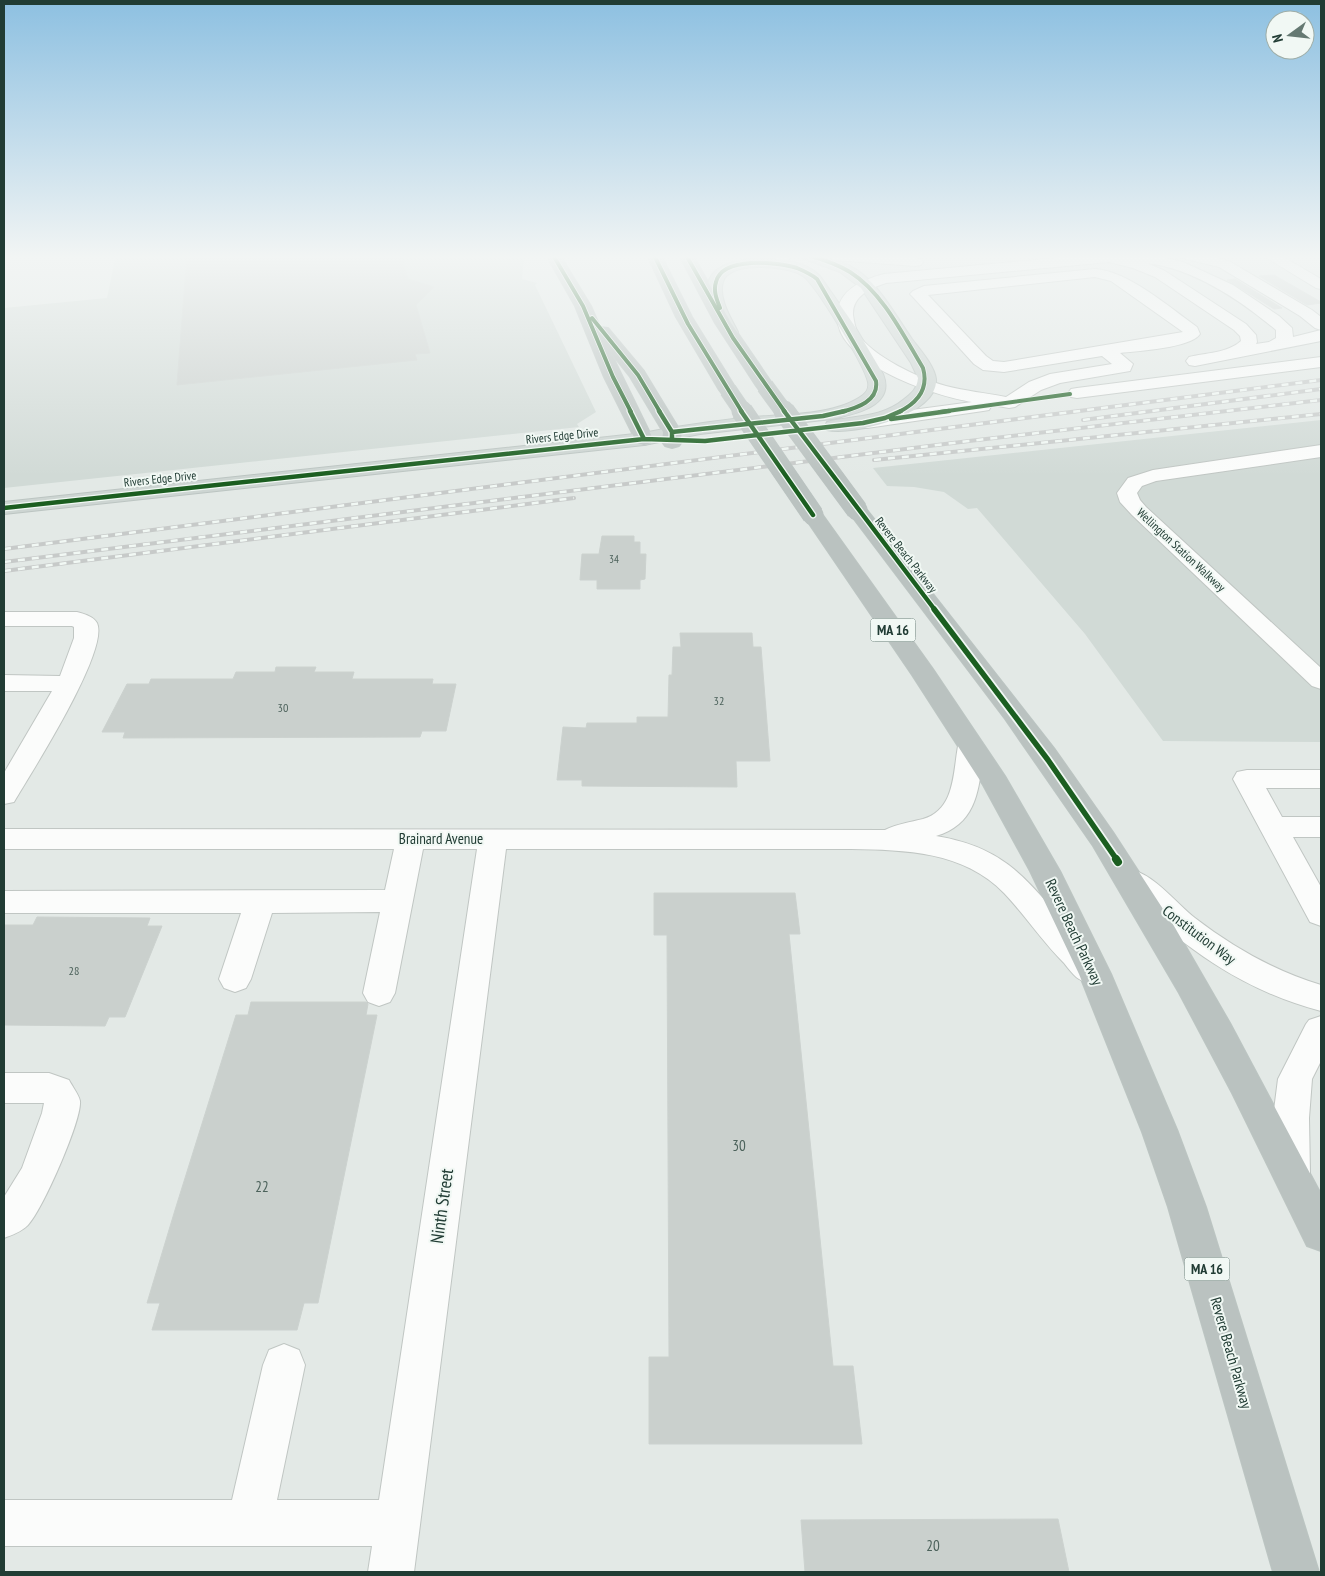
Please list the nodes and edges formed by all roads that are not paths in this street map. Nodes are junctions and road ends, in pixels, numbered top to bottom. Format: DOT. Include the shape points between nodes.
graph roads {
  1 [pos="592,329"];
  2 [pos="601,329"];
  3 [pos="690,329"];
  4 [pos="727,329"];
  5 [pos="728,329"];
  6 [pos="846,329"];
  7 [pos="848,329"];
  8 [pos="897,329"];
  9 [pos="950,329"];
  10 [pos="1187,329"];
  11 [pos="1241,329"];
  12 [pos="1284,329"];
  13 [pos="850,335"];
  14 [pos="1321,335"];
  15 [pos="732,338"];
  16 [pos="1272,347"];
  17 [pos="1105,351"];
  18 [pos="1221,356"];
  19 [pos="1321,362"];
  20 [pos="926,386"];
  21 [pos="1009,403"];
  22 [pos="867,422"];
  23 [pos="672,437"];
  24 [pos="644,438"];
  25 [pos="1321,451"];
  26 [pos="4,508"];
  27 [pos="7,623"];
  28 [pos="1321,682"];
  29 [pos="4,683"];
  30 [pos="68,684"];
  31 [pos="971,746"];
  32 [pos="1321,778"];
  33 [pos="4,795"];
  34 [pos="1273,827"];
  35 [pos="1321,827"];
  36 [pos="929,837"];
  37 [pos="4,839"];
  38 [pos="411,839"];
  39 [pos="493,839"];
  40 [pos="1118,862"];
  41 [pos="260,901"];
  42 [pos="398,901"];
  43 [pos="4,902"];
  44 [pos="1321,914"];
  45 [pos="1095,974"];
  46 [pos="235,979"];
  47 [pos="379,993"];
  48 [pos="1321,998"];
  49 [pos="1321,1030"];
  50 [pos="4,1088"];
  51 [pos="1292,1174"];
  52 [pos="4,1220"];
  53 [pos="1321,1233"];
  54 [pos="284,1365"];
  55 [pos="398,1522"];
  56 [pos="250,1523"];
  57 [pos="4,1524"];
  58 [pos="391,1572"];
  59 [pos="1296,1572"];
  1 -- 24 [label="highway" via="612,378"];
  2 -- 23 [label="highway" via="638,375"];
  3 -- 31 [label="highway, Revere Beach Parkway / MA 16, bridge" via="728,390"];
  4 -- 15 [label="highway, Revere Beach Parkway / MA 16"];
  5 -- 15 [label="main road, Rivers Edge Drive"];
  6 -- 13 [label="main road, Rivers Edge Drive"];
  7 -- 13 [label="street"];
  8 -- 20 [label="main road" via="923,368"];
  9 -- 17 [label="street" via="989,366 1009,367"];
  10 -- 17 [label="street" via="1192,332 1185,338"];
  11 -- 18 [label="street" via="1248,342 1238,351"];
  12 -- 16 [label="street" via="1286,338"];
  13 -- 20 [label="street" via="896,371"];
  13 -- 23 [label="main road, Rivers Edge Drive" via="877,384 873,396 861,405 824,414"];
  14 -- 16 [label="street"];
  15 -- 40 [label="highway, Revere Beach Parkway / MA 16, bridge" via="857,510 1030,735"];
  16 -- 18 [label="street"];
  17 -- 21 [label="street" via="1124,367 1049,381"];
  18 -- 21 [label="street" via="1061,383 1033,391"];
  19 -- 21 [label="street"];
  20 -- 21 [label="street"];
  20 -- 22 [label="main road, Rivers Edge Drive" via="914,402 900,412"];
  21 -- 22 [label="street"];
  22 -- 23 [label="main road, Rivers Edge Drive" via="712,440"];
  23 -- 24 [label="main road, Rivers Edge Drive"];
  24 -- 26 [label="main road, Rivers Edge Drive"];
  25 -- 28 [label="street, Wellington Station Walkway" via="1153,476 1135,482 1127,493 1139,511"];
  27 -- 30 [label="street" via="71,618 86,624 87,636"];
  29 -- 30 [label="street"];
  30 -- 33 [label="street"];
  31 -- 36 [label="street" via="963,797 953,815"];
  31 -- 45 [label="highway, Revere Beach Parkway / MA 16" via="1032,847"];
  32 -- 34 [label="street" via="1248,779"];
  34 -- 35 [label="street"];
  34 -- 44 [label="street"];
  36 -- 39 [label="street, Brainard Avenue"];
  36 -- 45 [label="street, Brainard Avenue" via="1000,872"];
  37 -- 38 [label="street, Brainard Avenue"];
  38 -- 39 [label="street, Brainard Avenue"];
  38 -- 42 [label="street"];
  39 -- 55 [label="street, Ninth Street"];
  40 -- 48 [label="street, Constitution Way" via="1177,921 1226,958 1294,992"];
  40 -- 51 [label="highway, Revere Beach Parkway / MA 16" via="1182,968"];
  41 -- 42 [label="street"];
  41 -- 43 [label="street"];
  41 -- 46 [label="street"];
  42 -- 47 [label="street"];
  45 -- 59 [label="highway, Revere Beach Parkway / MA 16" via="1187,1207"];
  49 -- 51 [label="street" via="1295,1079 1291,1118"];
  50 -- 52 [label="street" via="49,1088 57,1091 62,1101 30,1190 20,1207"];
  51 -- 53 [label="highway, Revere Beach Parkway / MA 16"];
  54 -- 56 [label="street"];
  55 -- 56 [label="street"];
  55 -- 58 [label="street, Ninth Street"];
  56 -- 57 [label="street"];
}
